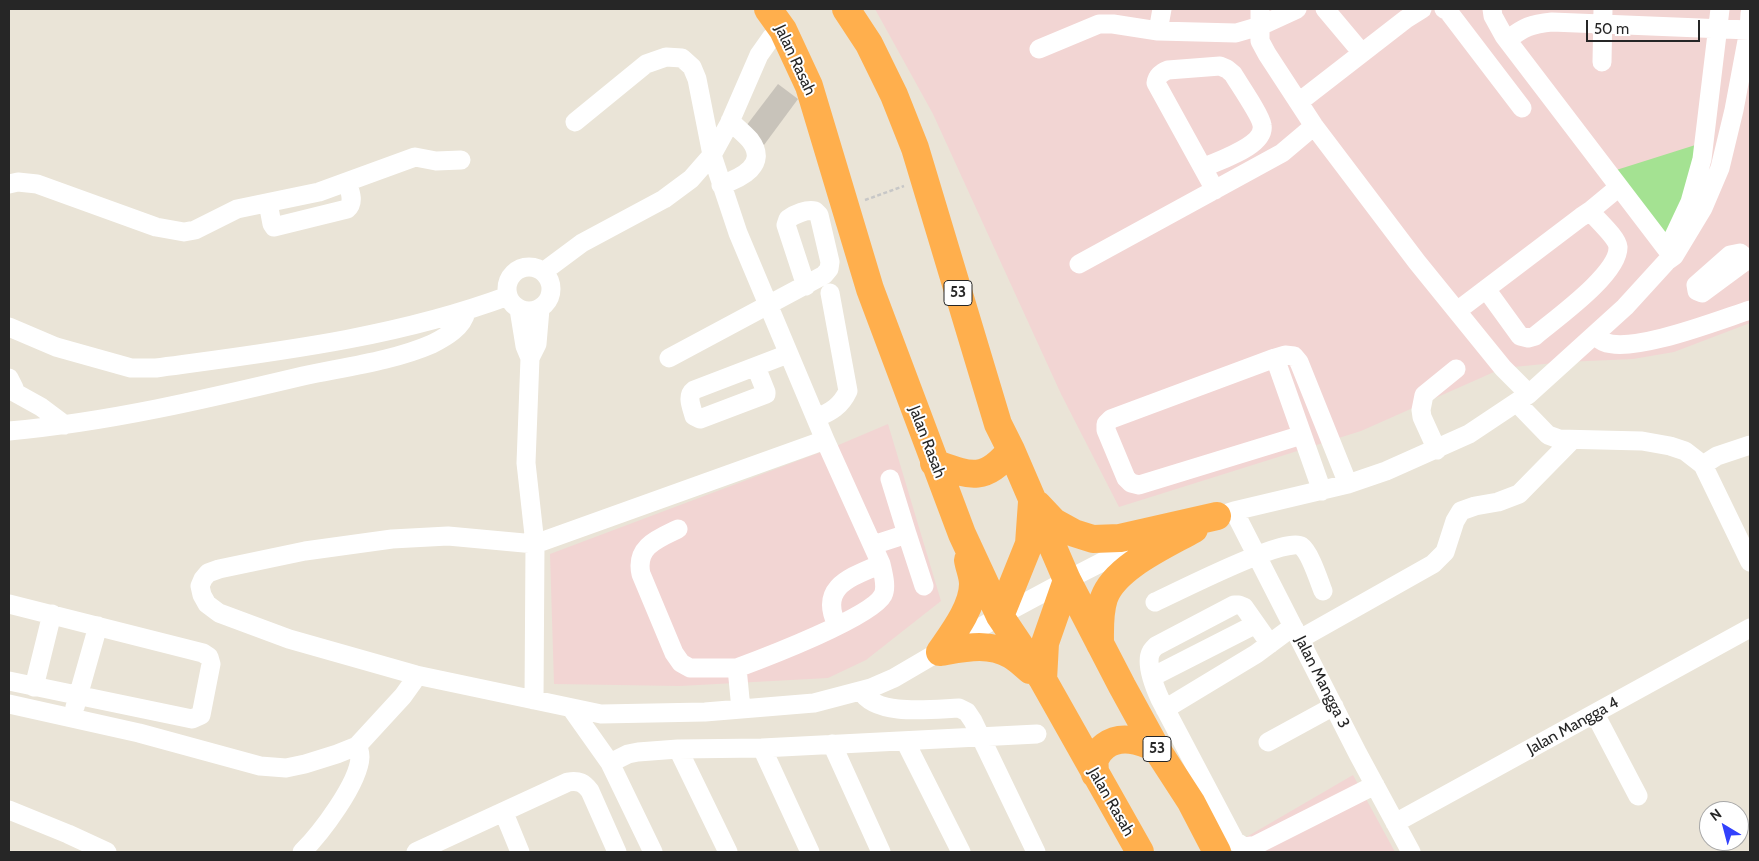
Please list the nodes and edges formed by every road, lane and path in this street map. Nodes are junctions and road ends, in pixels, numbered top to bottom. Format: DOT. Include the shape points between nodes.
graph roads {
  1 [pos="846,9"];
  2 [pos="1162,9"];
  3 [pos="1251,9"];
  4 [pos="1297,9"];
  5 [pos="1325,9"];
  6 [pos="1422,9"];
  7 [pos="1444,9"];
  8 [pos="1492,9"];
  9 [pos="1720,9"];
  10 [pos="1602,16"];
  11 [pos="1260,18"];
  12 [pos="776,19"];
  13 [pos="1750,21"];
  14 [pos="1719,30"];
  15 [pos="1158,31"];
  16 [pos="1507,40"];
  17 [pos="1039,49"];
  18 [pos="1362,53"];
  19 [pos="1602,62"];
  20 [pos="1299,102"];
  21 [pos="1522,108"];
  22 [pos="730,121"];
  23 [pos="575,122"];
  24 [pos="1314,126"];
  25 [pos="712,155"];
  26 [pos="461,160"];
  27 [pos="1203,168"];
  28 [pos="347,182"];
  29 [pos="9,184"];
  30 [pos="912,184"];
  31 [pos="721,185"];
  32 [pos="1619,187"];
  33 [pos="1215,190"];
  34 [pos="268,203"];
  35 [pos="856,203"];
  36 [pos="1590,211"];
  37 [pos="1670,256"];
  38 [pos="1079,264"];
  39 [pos="543,272"];
  40 [pos="806,286"];
  41 [pos="1486,289"];
  42 [pos="830,293"];
  43 [pos="513,303"];
  44 [pos="768,306"];
  45 [pos="540,309"];
  46 [pos="1750,310"];
  47 [pos="1457,311"];
  48 [pos="466,312"];
  49 [pos="9,326"];
  50 [pos="1595,335"];
  51 [pos="788,354"];
  52 [pos="530,358"];
  53 [pos="669,358"];
  54 [pos="1275,358"];
  55 [pos="756,367"];
  56 [pos="1456,369"];
  57 [pos="10,387"];
  58 [pos="1523,398"];
  59 [pos="816,418"];
  60 [pos="66,426"];
  61 [pos="9,431"];
  62 [pos="1302,435"];
  63 [pos="825,440"];
  64 [pos="1572,440"];
  65 [pos="1750,445"];
  66 [pos="1011,450"];
  67 [pos="1437,450"];
  68 [pos="934,463"];
  69 [pos="1703,465"];
  70 [pos="890,479"];
  71 [pos="1348,484"];
  72 [pos="1322,491"];
  73 [pos="1032,498"];
  74 [pos="1226,514"];
  75 [pos="678,529"];
  76 [pos="907,534"];
  77 [pos="962,534"];
  78 [pos="534,544"];
  79 [pos="873,545"];
  80 [pos="1257,555"];
  81 [pos="1750,562"];
  82 [pos="881,564"];
  83 [pos="1067,580"];
  84 [pos="924,586"];
  85 [pos="1323,591"];
  86 [pos="1155,602"];
  87 [pos="9,604"];
  88 [pos="52,614"];
  89 [pos="1000,616"];
  90 [pos="1256,624"];
  91 [pos="837,625"];
  92 [pos="98,626"];
  93 [pos="1750,628"];
  94 [pos="1297,633"];
  95 [pos="1270,644"];
  96 [pos="1100,645"];
  97 [pos="940,652"];
  98 [pos="737,668"];
  99 [pos="416,675"];
  100 [pos="1152,677"];
  101 [pos="1043,680"];
  102 [pos="9,682"];
  103 [pos="34,687"];
  104 [pos="861,691"];
  105 [pos="79,696"];
  106 [pos="534,700"];
  107 [pos="9,704"];
  108 [pos="1334,706"];
  109 [pos="571,708"];
  110 [pos="741,709"];
  111 [pos="1165,709"];
  112 [pos="1595,714"];
  113 [pos="71,718"];
  114 [pos="1037,734"];
  115 [pos="979,736"];
  116 [pos="905,740"];
  117 [pos="1268,742"];
  118 [pos="832,744"];
  119 [pos="357,746"];
  120 [pos="762,748"];
  121 [pos="1156,748"];
  122 [pos="678,749"];
  123 [pos="610,762"];
  124 [pos="1095,774"];
  125 [pos="1375,785"];
  126 [pos="1638,796"];
  127 [pos="9,810"];
  128 [pos="504,813"];
  129 [pos="1395,823"];
  130 [pos="107,852"];
  131 [pos="302,852"];
  132 [pos="416,852"];
  133 [pos="520,852"];
  134 [pos="617,852"];
  135 [pos="653,852"];
  136 [pos="728,852"];
  137 [pos="810,852"];
  138 [pos="881,852"];
  139 [pos="961,852"];
  140 [pos="1036,852"];
  141 [pos="1140,852"];
  142 [pos="1217,852"];
  143 [pos="1410,852"];
  1 -- 66 [label="highway, 53" via="869,44 915,148 998,424"];
  2 -- 15 [label="street"];
  3 -- 11 [label="street"];
  4 -- 11 [label="street"];
  5 -- 18 [label="street"];
  6 -- 18 [label="street"];
  7 -- 21 [label="street"];
  8 -- 16 [label="street"];
  9 -- 14 [label="street"];
  10 -- 14 [label="street"];
  10 -- 16 [label="street" via="1533,24"];
  10 -- 19 [label="street"];
  11 -- 15 [label="street" via="1236,33"];
  11 -- 20 [label="street" via="1260,41"];
  12 -- 22 [label="street" via="771,38 759,54"];
  12 -- 68 [label="highway, Jalan Rasah" via="809,86 870,289"];
  13 -- 14 [label="street"];
  13 -- 37 [label="street" via="1720,168 1704,208"];
  14 -- 37 [label="street" via="1702,159"];
  15 -- 17 [label="street" via="1099,24"];
  16 -- 32 [label="street"];
  18 -- 20 [label="street"];
  20 -- 24 [label="street"];
  22 -- 25 [label="street"];
  22 -- 31 [label="street" via="754,146 755,163 743,176"];
  23 -- 25 [label="street" via="646,64 666,57 682,58 692,67 697,79"];
  24 -- 33 [label="street" via="1282,153"];
  24 -- 47 [label="street"];
  25 -- 31 [label="street"];
  25 -- 39 [label="street" via="692,179 664,199 582,243"];
  26 -- 28 [label="street" via="436,161 415,157"];
  27 -- 27 [label="street" via="1156,83 1161,73 1168,70 1220,66 1227,69 1262,123 1262,134 1251,146"];
  27 -- 33 [label="street"];
  28 -- 34 [label="street"];
  28 -- 34 [label="street" via="352,201 347,209 274,227"];
  29 -- 34 [label="street" via="37,184 178,232 194,230 237,209"];
  30 -- 35 [label="path"];
  31 -- 44 [label="street"];
  32 -- 36 [label="street"];
  32 -- 37 [label="street"];
  33 -- 38 [label="street"];
  36 -- 41 [label="street"];
  36 -- 41 [label="street" via="1616,240 1617,256 1603,278 1535,336 1520,336"];
  37 -- 50 [label="street"];
  39 -- 43 [label="street" via="529,267 514,272 507,285"];
  39 -- 45 [label="street" via="551,284 551,292"];
  40 -- 44 [label="street"];
  41 -- 47 [label="street"];
  42 -- 59 [label="street" via="848,391 836,409"];
  43 -- 45 [label="street" via="526,312"];
  43 -- 48 [label="street"];
  43 -- 52 [label="street"];
  44 -- 51 [label="street"];
  44 -- 53 [label="street"];
  45 -- 52 [label="street" via="537,344"];
  46 -- 50 [label="street" via="1642,344 1613,344 1603,342"];
  47 -- 58 [label="street"];
  48 -- 49 [label="street" via="370,335 142,369 56,347"];
  48 -- 60 [label="street" via="464,321 432,344 375,361"];
  50 -- 58 [label="street"];
  51 -- 55 [label="street"];
  51 -- 59 [label="street"];
  52 -- 78 [label="street" via="526,463"];
  54 -- 62 [label="street"];
  54 -- 62 [label="street" via="1111,419 1106,430 1126,478 1139,485"];
  54 -- 71 [label="street" via="1294,356 1299,362"];
  56 -- 67 [label="street" via="1424,394 1422,417"];
  57 -- 60 [label="street"];
  58 -- 64 [label="street" via="1548,435"];
  58 -- 67 [label="street" via="1469,434"];
  59 -- 63 [label="street"];
  60 -- 61 [label="street"];
  62 -- 72 [label="street"];
  63 -- 78 [label="street"];
  63 -- 79 [label="street"];
  64 -- 69 [label="street" via="1642,441 1670,446 1685,451"];
  64 -- 94 [label="street" via="1519,494 1461,511 1445,552 1434,564"];
  65 -- 69 [label="street" via="1717,456"];
  66 -- 68 [label="highway" via="1002,461 980,474 966,475"];
  66 -- 73 [label="highway, 53"];
  67 -- 71 [label="street"];
  68 -- 77 [label="highway, Jalan Rasah"];
  69 -- 81 [label="street"];
  70 -- 76 [label="street"];
  71 -- 72 [label="street"];
  72 -- 74 [label="street"];
  73 -- 74 [label="highway" via="1054,522 1094,539 1120,538"];
  73 -- 83 [label="highway, 53"];
  73 -- 89 [label="highway" via="1029,544"];
  74 -- 80 [label="street, Jalan Mangga 3"];
  74 -- 83 [label="street" via="1110,558"];
  74 -- 96 [label="highway" via="1125,569 1104,597"];
  75 -- 98 [label="street" via="646,549 639,564 674,653 690,668"];
  76 -- 79 [label="street"];
  76 -- 84 [label="street"];
  77 -- 89 [label="highway, Jalan Rasah"];
  77 -- 97 [label="highway" via="973,584 962,620"];
  78 -- 99 [label="street" via="448,536 392,539 305,551 219,569 203,579 200,586 202,595 207,604 219,613 289,639"];
  78 -- 106 [label="street"];
  79 -- 82 [label="street"];
  80 -- 85 [label="street" via="1287,545 1301,546"];
  80 -- 86 [label="street"];
  80 -- 94 [label="street, Jalan Mangga 3"];
  82 -- 91 [label="street" via="884,594 873,606"];
  82 -- 91 [label="street" via="851,577 834,593 830,604"];
  83 -- 89 [label="street"];
  83 -- 96 [label="highway, 53"];
  83 -- 101 [label="highway" via="1045,643"];
  87 -- 88 [label="street"];
  88 -- 92 [label="street"];
  88 -- 103 [label="street"];
  89 -- 97 [label="street"];
  89 -- 101 [label="highway, Jalan Rasah"];
  90 -- 95 [label="street"];
  90 -- 100 [label="street"];
  90 -- 100 [label="street" via="1244,607 1234,605 1156,646 1149,659"];
  91 -- 98 [label="street"];
  92 -- 105 [label="street"];
  92 -- 105 [label="street" via="207,654 211,664 201,715 192,719"];
  93 -- 112 [label="street, Jalan Mangga 4"];
  94 -- 95 [label="street" via="1287,631"];
  94 -- 108 [label="street, Jalan Mangga 3"];
  95 -- 111 [label="street"];
  96 -- 121 [label="highway, 53"];
  97 -- 101 [label="highway" via="992,647 1011,655"];
  97 -- 104 [label="street" via="894,678"];
  98 -- 110 [label="street"];
  99 -- 106 [label="street"];
  99 -- 119 [label="street" via="403,696"];
  100 -- 111 [label="street"];
  101 -- 124 [label="highway, Jalan Rasah"];
  102 -- 103 [label="street"];
  103 -- 105 [label="street"];
  104 -- 110 [label="street" via="814,703"];
  104 -- 115 [label="street" via="871,700 897,710 964,709"];
  105 -- 113 [label="street"];
  106 -- 109 [label="street"];
  107 -- 113 [label="street"];
  108 -- 117 [label="street"];
  108 -- 125 [label="street, Jalan Mangga 3"];
  109 -- 110 [label="street" via="601,714"];
  109 -- 123 [label="street"];
  111 -- 125 [label="street" via="1235,841 1244,847 1256,845"];
  112 -- 126 [label="street"];
  112 -- 129 [label="street, Jalan Mangga 4"];
  113 -- 119 [label="street" via="272,768 305,764"];
  114 -- 115 [label="street"];
  115 -- 116 [label="street"];
  115 -- 140 [label="street"];
  116 -- 118 [label="street"];
  116 -- 139 [label="street"];
  118 -- 120 [label="street"];
  118 -- 138 [label="street"];
  119 -- 131 [label="street" via="360,758 350,785 317,837"];
  120 -- 122 [label="street"];
  120 -- 137 [label="street"];
  121 -- 124 [label="highway" via="1129,739 1108,743 1096,757"];
  121 -- 142 [label="highway, 53" via="1191,802"];
  122 -- 123 [label="street" via="628,754"];
  122 -- 136 [label="street"];
  123 -- 135 [label="street"];
  124 -- 141 [label="highway, Jalan Rasah"];
  125 -- 129 [label="street, Jalan Mangga 3"];
  127 -- 130 [label="street"];
  128 -- 132 [label="street"];
  128 -- 133 [label="street"];
  128 -- 134 [label="street" via="568,782 580,782 590,791"];
  129 -- 143 [label="street, Jalan Mangga 3"];
}
